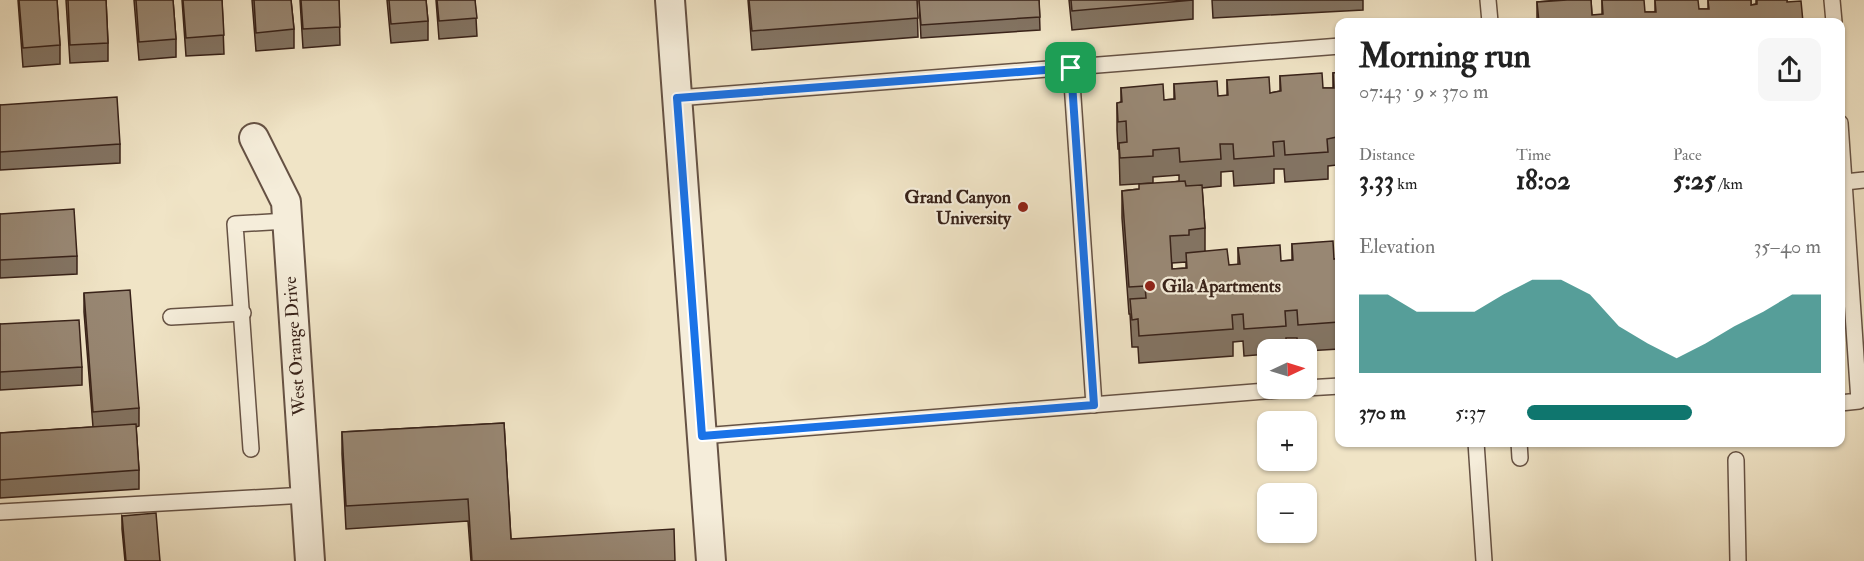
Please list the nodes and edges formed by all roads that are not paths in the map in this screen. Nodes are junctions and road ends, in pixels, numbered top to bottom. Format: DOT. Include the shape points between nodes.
graph roads {
  1 [pos="670,0"];
  2 [pos="1488,0"];
  3 [pos="1833,0"];
  4 [pos="1490,18"];
  5 [pos="1834,18"];
  6 [pos="1335,46"];
  7 [pos="1071,68"];
  8 [pos="677,98"];
  9 [pos="254,138"];
  10 [pos="1864,180"];
  11 [pos="1845,182"];
  12 [pos="287,222"];
  13 [pos="243,313"];
  14 [pos="171,317"];
  15 [pos="1335,386"];
  16 [pos="1317,387"];
  17 [pos="1257,392"];
  18 [pos="1845,402"];
  19 [pos="1094,405"];
  20 [pos="702,436"];
  21 [pos="1476,447"];
  22 [pos="1519,447"];
  23 [pos="251,449"];
  24 [pos="1520,458"];
  25 [pos="1736,460"];
  26 [pos="306,495"];
  27 [pos="0,512"];
  28 [pos="310,561"];
  29 [pos="711,561"];
  30 [pos="1484,561"];
  31 [pos="1738,561"];
  1 -- 8 [label="street"];
  2 -- 4 [label="lane"];
  3 -- 5 [label="lane"];
  6 -- 7 [label="lane"];
  7 -- 8 [label="lane"];
  7 -- 19 [label="lane"];
  8 -- 20 [label="street"];
  9 -- 12 [label="street, West Orange Drive" via="285,202"];
  10 -- 11 [label="lane"];
  11 -- 18 [label="lane" via="1859,401"];
  12 -- 13 [label="lane" via="235,224"];
  12 -- 26 [label="street, West Orange Drive"];
  13 -- 14 [label="lane"];
  13 -- 23 [label="lane"];
  15 -- 16 [label="lane"];
  17 -- 19 [label="lane"];
  19 -- 20 [label="lane"];
  20 -- 29 [label="street"];
  21 -- 30 [label="lane"];
  22 -- 24 [label="lane"];
  25 -- 31 [label="lane"];
  26 -- 27 [label="lane"];
  26 -- 28 [label="street, West Orange Drive"];
}
